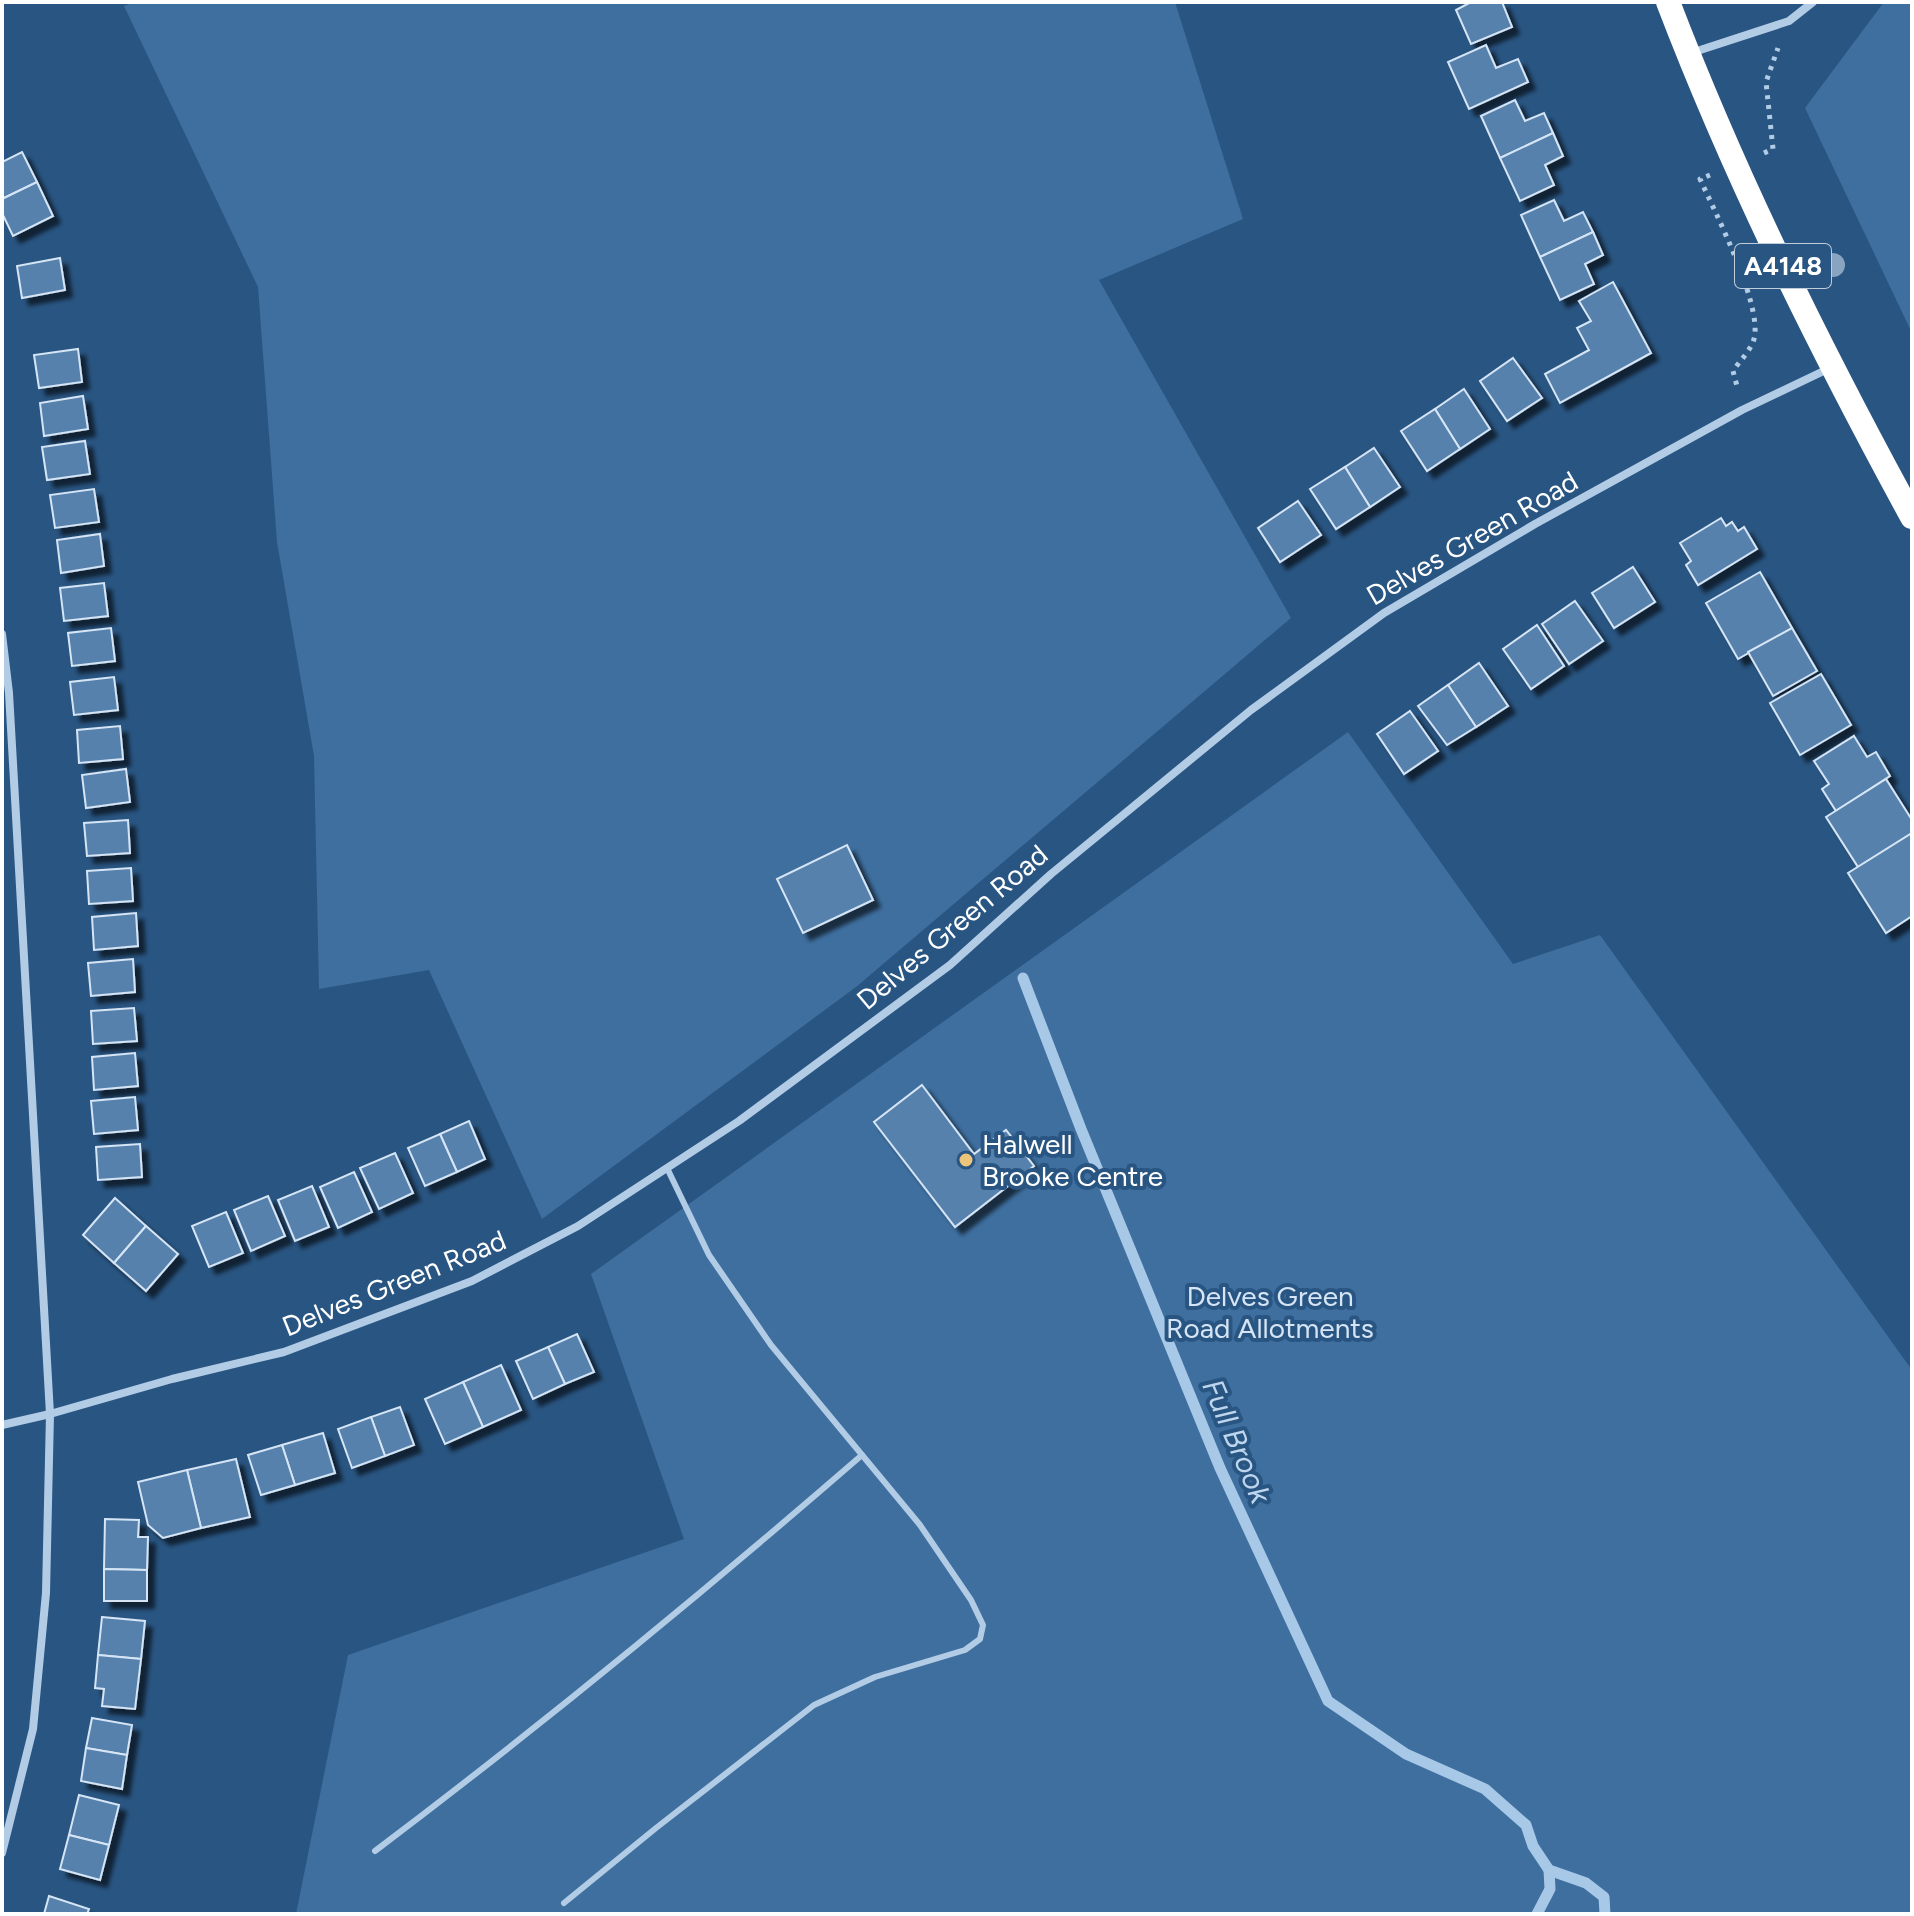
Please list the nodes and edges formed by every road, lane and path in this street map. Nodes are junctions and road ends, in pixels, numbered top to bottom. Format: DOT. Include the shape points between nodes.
graph roads {
  1 [pos="1668,2"];
  2 [pos="1813,2"];
  3 [pos="1789,21"];
  4 [pos="1687,54"];
  5 [pos="1761,154"];
  6 [pos="1700,179"];
  7 [pos="1831,367"];
  8 [pos="1742,410"];
  9 [pos="1912,517"];
  10 [pos="2,634"];
  11 [pos="667,1168"];
  12 [pos="50,1414"];
  13 [pos="2,1425"];
  14 [pos="862,1455"];
  15 [pos="375,1851"];
  16 [pos="2,1853"];
  17 [pos="564,1903"];
  1 -- 4 [label="highway, A4148"];
  2 -- 3 [label="street"];
  3 -- 4 [label="street"];
  3 -- 5 [label="path" via="1766,82 1773,149"];
  4 -- 7 [label="highway, A4148"];
  6 -- 8 [label="path" via="1745,281 1752,311 1754,339 1733,371"];
  7 -- 8 [label="street, Delves Green Road"];
  7 -- 9 [label="highway, A4148"];
  8 -- 11 [label="street, Delves Green Road" via="1384,613 1251,710 1051,874 950,965"];
  10 -- 12 [label="street"];
  11 -- 12 [label="street, Delves Green Road" via="578,1226 472,1281 284,1352"];
  11 -- 14 [label="lane" via="709,1255 771,1345"];
  12 -- 13 [label="street, Delves Green Road"];
  12 -- 16 [label="street" via="46,1593 33,1729"];
  14 -- 15 [label="lane" via="590,1683"];
  14 -- 17 [label="lane" via="920,1525 971,1600 983,1625 980,1639 965,1650 875,1677 814,1705"];
}
